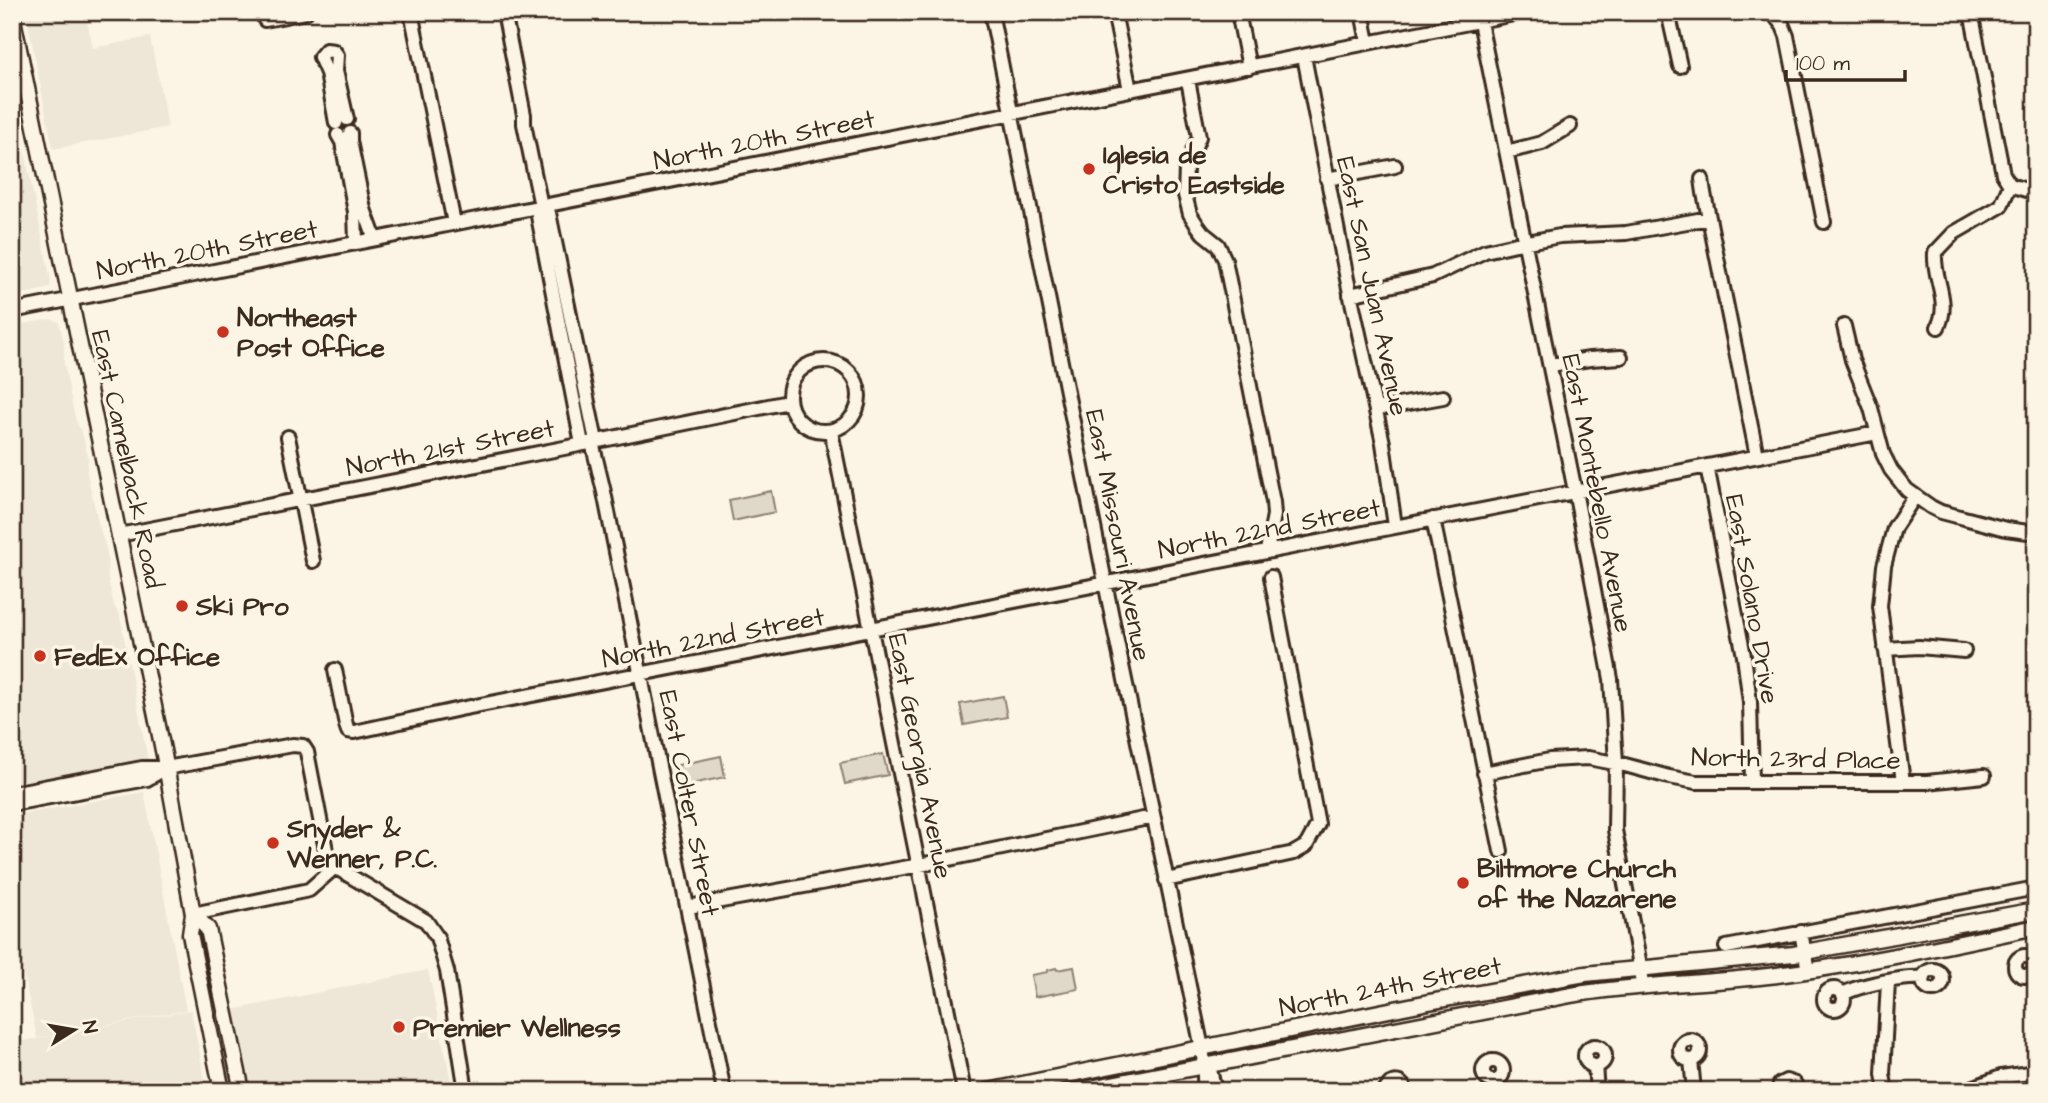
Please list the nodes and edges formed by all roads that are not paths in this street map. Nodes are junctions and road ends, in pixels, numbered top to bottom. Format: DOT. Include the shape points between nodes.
graph roads {
  1 [pos="306,12"];
  2 [pos="411,12"];
  3 [pos="505,12"];
  4 [pos="991,12"];
  5 [pos="1114,12"];
  6 [pos="1238,12"];
  7 [pos="1362,12"];
  8 [pos="1524,12"];
  9 [pos="1668,12"];
  10 [pos="1772,12"];
  11 [pos="1971,12"];
  12 [pos="12,15"];
  13 [pos="1479,17"];
  14 [pos="265,20"];
  15 [pos="1368,42"];
  16 [pos="1304,55"];
  17 [pos="1249,66"];
  18 [pos="1680,66"];
  19 [pos="1188,80"];
  20 [pos="1130,90"];
  21 [pos="1012,114"];
  22 [pos="1570,126"];
  23 [pos="343,128"];
  24 [pos="1507,152"];
  25 [pos="1395,166"];
  26 [pos="1327,179"];
  27 [pos="1702,179"];
  28 [pos="2010,185"];
  29 [pos="2036,193"];
  30 [pos="541,206"];
  31 [pos="1709,218"];
  32 [pos="1824,222"];
  33 [pos="454,223"];
  34 [pos="375,239"];
  35 [pos="356,242"];
  36 [pos="1525,243"];
  37 [pos="1350,295"];
  38 [pos="70,299"];
  39 [pos="12,311"];
  40 [pos="1844,326"];
  41 [pos="1938,327"];
  42 [pos="1621,357"];
  43 [pos="1550,365"];
  44 [pos="1443,397"];
  45 [pos="788,402"];
  46 [pos="1376,409"];
  47 [pos="831,431"];
  48 [pos="1877,433"];
  49 [pos="288,437"];
  50 [pos="590,442"];
  51 [pos="1757,456"];
  52 [pos="1707,466"];
  53 [pos="1575,491"];
  54 [pos="1915,496"];
  55 [pos="300,499"];
  56 [pos="1433,519"];
  57 [pos="1395,526"];
  58 [pos="2036,533"];
  59 [pos="119,535"];
  60 [pos="1267,551"];
  61 [pos="313,561"];
  62 [pos="1271,577"];
  63 [pos="1105,584"];
  64 [pos="872,629"];
  65 [pos="1885,649"];
  66 [pos="1964,651"];
  67 [pos="335,670"];
  68 [pos="641,675"];
  69 [pos="1616,763"];
  70 [pos="166,768"];
  71 [pos="1484,773"];
  72 [pos="1984,776"];
  73 [pos="1752,782"];
  74 [pos="1903,782"];
  75 [pos="81,785"];
  76 [pos="12,793"];
  77 [pos="12,804"];
  78 [pos="1153,817"];
  79 [pos="1501,850"];
  80 [pos="920,864"];
  81 [pos="335,867"];
  82 [pos="1166,880"];
  83 [pos="2036,888"];
  84 [pos="688,907"];
  85 [pos="2036,910"];
  86 [pos="193,914"];
  87 [pos="2036,927"];
  88 [pos="1801,932"];
  89 [pos="1726,947"];
  90 [pos="1805,953"];
  91 [pos="1640,968"];
  92 [pos="1808,971"];
  93 [pos="1924,978"];
  94 [pos="1888,982"];
  95 [pos="1642,986"];
  96 [pos="1843,994"];
  97 [pos="1444,999"];
  98 [pos="1448,1018"];
  99 [pos="1202,1048"];
  100 [pos="1691,1060"];
  101 [pos="1205,1066"];
  102 [pos="1595,1066"];
  103 [pos="2036,1072"];
  104 [pos="1138,1079"];
  105 [pos="222,1091"];
  106 [pos="242,1091"];
  107 [pos="466,1091"];
  108 [pos="724,1091"];
  109 [pos="964,1091"];
  110 [pos="988,1091"];
  111 [pos="1075,1091"];
  112 [pos="1173,1091"];
  113 [pos="1205,1091"];
  114 [pos="1214,1091"];
  115 [pos="1385,1091"];
  116 [pos="1405,1091"];
  117 [pos="1597,1091"];
  118 [pos="1694,1091"];
  119 [pos="1778,1091"];
  120 [pos="1798,1091"];
  121 [pos="1886,1091"];
  122 [pos="1964,1091"];
  1 -- 14 [label="street"];
  2 -- 33 [label="street"];
  3 -- 30 [label="street, East Colter Street"];
  4 -- 21 [label="street, East Missouri Avenue"];
  5 -- 20 [label="street"];
  6 -- 17 [label="street"];
  7 -- 15 [label="street"];
  8 -- 13 [label="street, North 20th Street"];
  9 -- 18 [label="street"];
  10 -- 32 [label="street" via="1787,36"];
  11 -- 28 [label="street" via="2001,169"];
  12 -- 38 [label="main road, East Camelback Road"];
  13 -- 15 [label="street, North 20th Street"];
  13 -- 24 [label="street, East Montebello Avenue"];
  15 -- 16 [label="street, North 20th Street"];
  16 -- 17 [label="street, North 20th Street"];
  16 -- 26 [label="street, East San Juan Avenue"];
  17 -- 19 [label="street, North 20th Street"];
  19 -- 20 [label="street, North 20th Street"];
  19 -- 60 [label="street" via="1199,137 1186,168 1185,195 1190,214 1224,260 1273,502"];
  20 -- 21 [label="street, North 20th Street"];
  21 -- 30 [label="street, North 20th Street"];
  21 -- 63 [label="street, East Missouri Avenue"];
  22 -- 24 [label="street" via="1542,143"];
  23 -- 23 [label="street" via="337,55 326,50 320,57"];
  23 -- 34 [label="street"];
  23 -- 35 [label="street"];
  24 -- 36 [label="street, East Montebello Avenue"];
  25 -- 26 [label="street"];
  26 -- 37 [label="street, East San Juan Avenue"];
  27 -- 31 [label="street, East Solano Drive"];
  28 -- 29 [label="street"];
  28 -- 41 [label="street" via="2001,206 1954,233 1936,253 1944,310"];
  30 -- 33 [label="street, North 20th Street"];
  30 -- 50 [label="street, East Colter Street" via="538,216"];
  31 -- 36 [label="street" via="1626,233 1560,236"];
  31 -- 51 [label="street, East Solano Drive"];
  33 -- 34 [label="street, North 20th Street"];
  34 -- 35 [label="street, North 20th Street"];
  35 -- 38 [label="street, North 20th Street"];
  36 -- 37 [label="street" via="1485,251 1433,276"];
  36 -- 43 [label="street, East Montebello Avenue"];
  37 -- 46 [label="street, East San Juan Avenue"];
  38 -- 39 [label="street, North 20th Street"];
  38 -- 59 [label="main road, East Camelback Road"];
  40 -- 48 [label="street"];
  42 -- 43 [label="street"];
  43 -- 53 [label="street, East Montebello Avenue"];
  44 -- 46 [label="street"];
  45 -- 47 [label="street" via="799,422"];
  45 -- 47 [label="street" via="792,379 800,369 821,360 844,366 858,385 857,409 842,427"];
  45 -- 50 [label="street, North 21st Street"];
  46 -- 57 [label="street, East San Juan Avenue"];
  47 -- 64 [label="street, East Georgia Avenue"];
  48 -- 51 [label="street, North 22nd Street"];
  48 -- 54 [label="street" via="1891,470"];
  49 -- 55 [label="street"];
  50 -- 55 [label="street, North 21st Street"];
  50 -- 68 [label="street, East Colter Street"];
  51 -- 52 [label="street, North 22nd Street"];
  52 -- 53 [label="street, North 22nd Street"];
  52 -- 73 [label="street, East Solano Drive" via="1744,656"];
  53 -- 56 [label="street, North 22nd Street"];
  53 -- 69 [label="street, East Montebello Avenue" via="1611,679"];
  54 -- 58 [label="street" via="1941,512"];
  54 -- 65 [label="street" via="1895,528 1884,566 1880,606"];
  55 -- 59 [label="street, North 21st Street"];
  55 -- 61 [label="street"];
  56 -- 57 [label="street, North 22nd Street"];
  56 -- 71 [label="street"];
  57 -- 60 [label="street, North 22nd Street"];
  59 -- 70 [label="main road, East Camelback Road"];
  60 -- 63 [label="street, North 22nd Street"];
  62 -- 82 [label="street" via="1318,824 1306,846 1288,855"];
  63 -- 64 [label="street, North 22nd Street"];
  63 -- 78 [label="street, East Missouri Avenue"];
  64 -- 68 [label="street, North 22nd Street"];
  64 -- 80 [label="street, East Georgia Avenue"];
  65 -- 66 [label="street"];
  65 -- 74 [label="street"];
  67 -- 68 [label="street, North 22nd Street" via="348,731"];
  68 -- 84 [label="street, East Colter Street"];
  69 -- 71 [label="street, North 23rd Place" via="1564,758"];
  69 -- 73 [label="street, North 23rd Place" via="1696,782"];
  69 -- 91 [label="street, East Montebello Avenue" via="1615,830"];
  70 -- 75 [label="street" via="147,779"];
  70 -- 81 [label="street" via="303,746 326,850"];
  70 -- 86 [label="main road, East Camelback Road"];
  71 -- 79 [label="street"];
  72 -- 74 [label="street, North 23rd Place"];
  73 -- 74 [label="street, North 23rd Place"];
  75 -- 76 [label="street"];
  75 -- 77 [label="street"];
  78 -- 80 [label="street"];
  78 -- 82 [label="street, East Missouri Avenue"];
  80 -- 84 [label="street"];
  80 -- 109 [label="street, East Georgia Avenue"];
  81 -- 86 [label="street" via="309,890"];
  81 -- 107 [label="street" via="426,921 437,937 447,968"];
  82 -- 99 [label="street, East Missouri Avenue"];
  83 -- 88 [label="street"];
  84 -- 108 [label="street, East Colter Street"];
  85 -- 90 [label="main road, North 24th Street"];
  86 -- 105 [label="main road, East Camelback Road" via="190,934"];
  86 -- 106 [label="main road, East Camelback Road" via="208,929"];
  87 -- 92 [label="main road, North 24th Street"];
  88 -- 89 [label="street"];
  88 -- 90 [label="street"];
  90 -- 91 [label="main road, North 24th Street"];
  90 -- 92 [label="street"];
  91 -- 95 [label="street, East Montebello Avenue"];
  91 -- 97 [label="main road, North 24th Street"];
  92 -- 95 [label="main road, North 24th Street"];
  93 -- 94 [label="street"];
  94 -- 96 [label="street"];
  94 -- 121 [label="street"];
  95 -- 98 [label="main road, North 24th Street"];
  97 -- 98 [label="main road"];
  97 -- 99 [label="main road, North 24th Street"];
  98 -- 101 [label="main road, North 24th Street"];
  99 -- 101 [label="street, East Missouri Avenue"];
  99 -- 110 [label="main road, North 24th Street"];
  100 -- 118 [label="street"];
  101 -- 104 [label="main road, North 24th Street"];
  101 -- 113 [label="street"];
  101 -- 114 [label="street"];
  102 -- 117 [label="street"];
  103 -- 122 [label="street" via="2001,1077"];
  104 -- 111 [label="main road, North 24th Street"];
  104 -- 112 [label="main road"];
  115 -- 116 [label="street" via="1396,1082"];
  119 -- 120 [label="street" via="1786,1081"];
}
